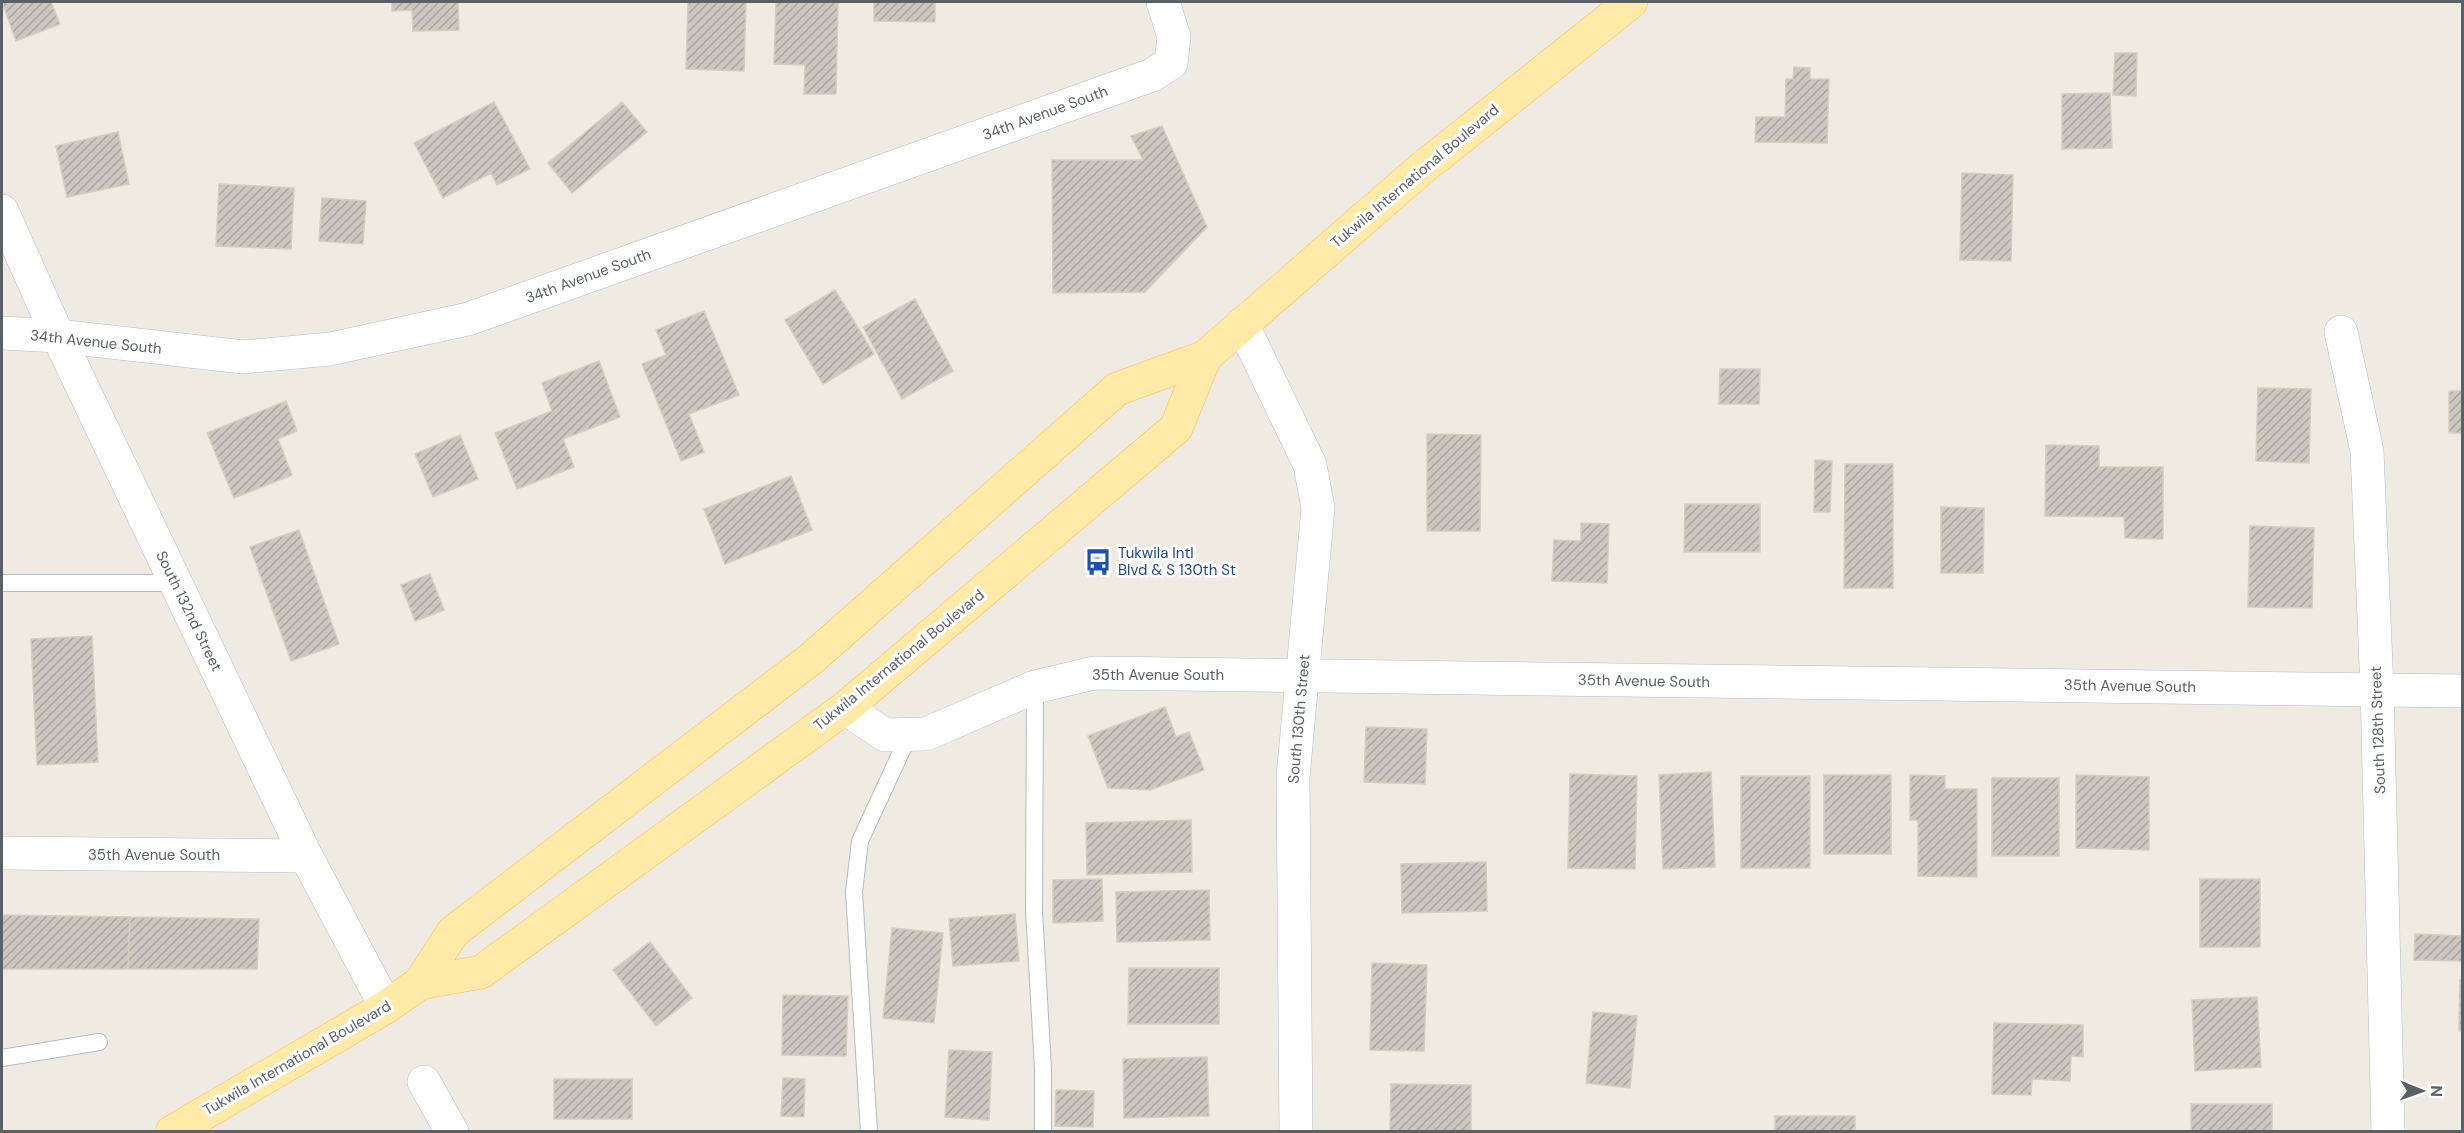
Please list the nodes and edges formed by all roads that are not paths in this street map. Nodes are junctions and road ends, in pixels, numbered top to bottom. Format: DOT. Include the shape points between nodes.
graph roads {
  1 [pos="1163,2"];
  2 [pos="1631,2"];
  3 [pos="2,211"];
  4 [pos="1242,324"];
  5 [pos="2341,332"];
  6 [pos="2,333"];
  7 [pos="58,336"];
  8 [pos="1205,357"];
  9 [pos="2,583"];
  10 [pos="176,583"];
  11 [pos="1303,677"];
  12 [pos="1035,687"];
  13 [pos="2377,689"];
  14 [pos="2463,691"];
  15 [pos="844,708"];
  16 [pos="909,735"];
  17 [pos="2,853"];
  18 [pos="306,856"];
  19 [pos="420,983"];
  20 [pos="386,1007"];
  21 [pos="99,1042"];
  22 [pos="2,1058"];
  23 [pos="424,1082"];
  24 [pos="172,1131"];
  25 [pos="452,1131"];
  26 [pos="869,1131"];
  27 [pos="1043,1131"];
  28 [pos="1296,1131"];
  29 [pos="2388,1131"];
  1 -- 7 [label="street, 34th Avenue South" via="1174,37 1171,63 1152,75 468,319 330,348 243,357"];
  2 -- 4 [label="main road, Tukwila International Boulevard" via="1421,169"];
  3 -- 7 [label="street, South 132nd Street"];
  4 -- 8 [label="main road, Tukwila International Boulevard"];
  4 -- 11 [label="street, South 130th Street" via="1310,465 1318,508"];
  5 -- 13 [label="street, South 128th Street" via="2367,451"];
  6 -- 7 [label="street, 34th Avenue South"];
  7 -- 10 [label="street, South 132nd Street"];
  8 -- 15 [label="main road, Tukwila International Boulevard" via="1176,428"];
  8 -- 19 [label="main road, Tukwila International Boulevard" via="1117,388 811,659 453,932"];
  9 -- 10 [label="lane"];
  10 -- 18 [label="street, South 132nd Street"];
  11 -- 12 [label="street, 35th Avenue South" via="1094,673"];
  11 -- 13 [label="street, 35th Avenue South"];
  11 -- 28 [label="street, South 130th Street" via="1293,777"];
  12 -- 16 [label="street, 35th Avenue South" via="926,734"];
  12 -- 27 [label="lane" via="1034,912"];
  13 -- 14 [label="street, 35th Avenue South"];
  13 -- 29 [label="street, South 128th Street"];
  15 -- 16 [label="street, 35th Avenue South" via="885,735"];
  15 -- 19 [label="main road, Tukwila International Boulevard" via="481,972"];
  16 -- 26 [label="lane" via="860,841 854,892"];
  17 -- 18 [label="street, 35th Avenue South"];
  18 -- 20 [label="street, South 132nd Street"];
  19 -- 20 [label="main road, Tukwila International Boulevard"];
  20 -- 24 [label="main road, Tukwila International Boulevard"];
  21 -- 22 [label="lane"];
  23 -- 25 [label="street"];
}
